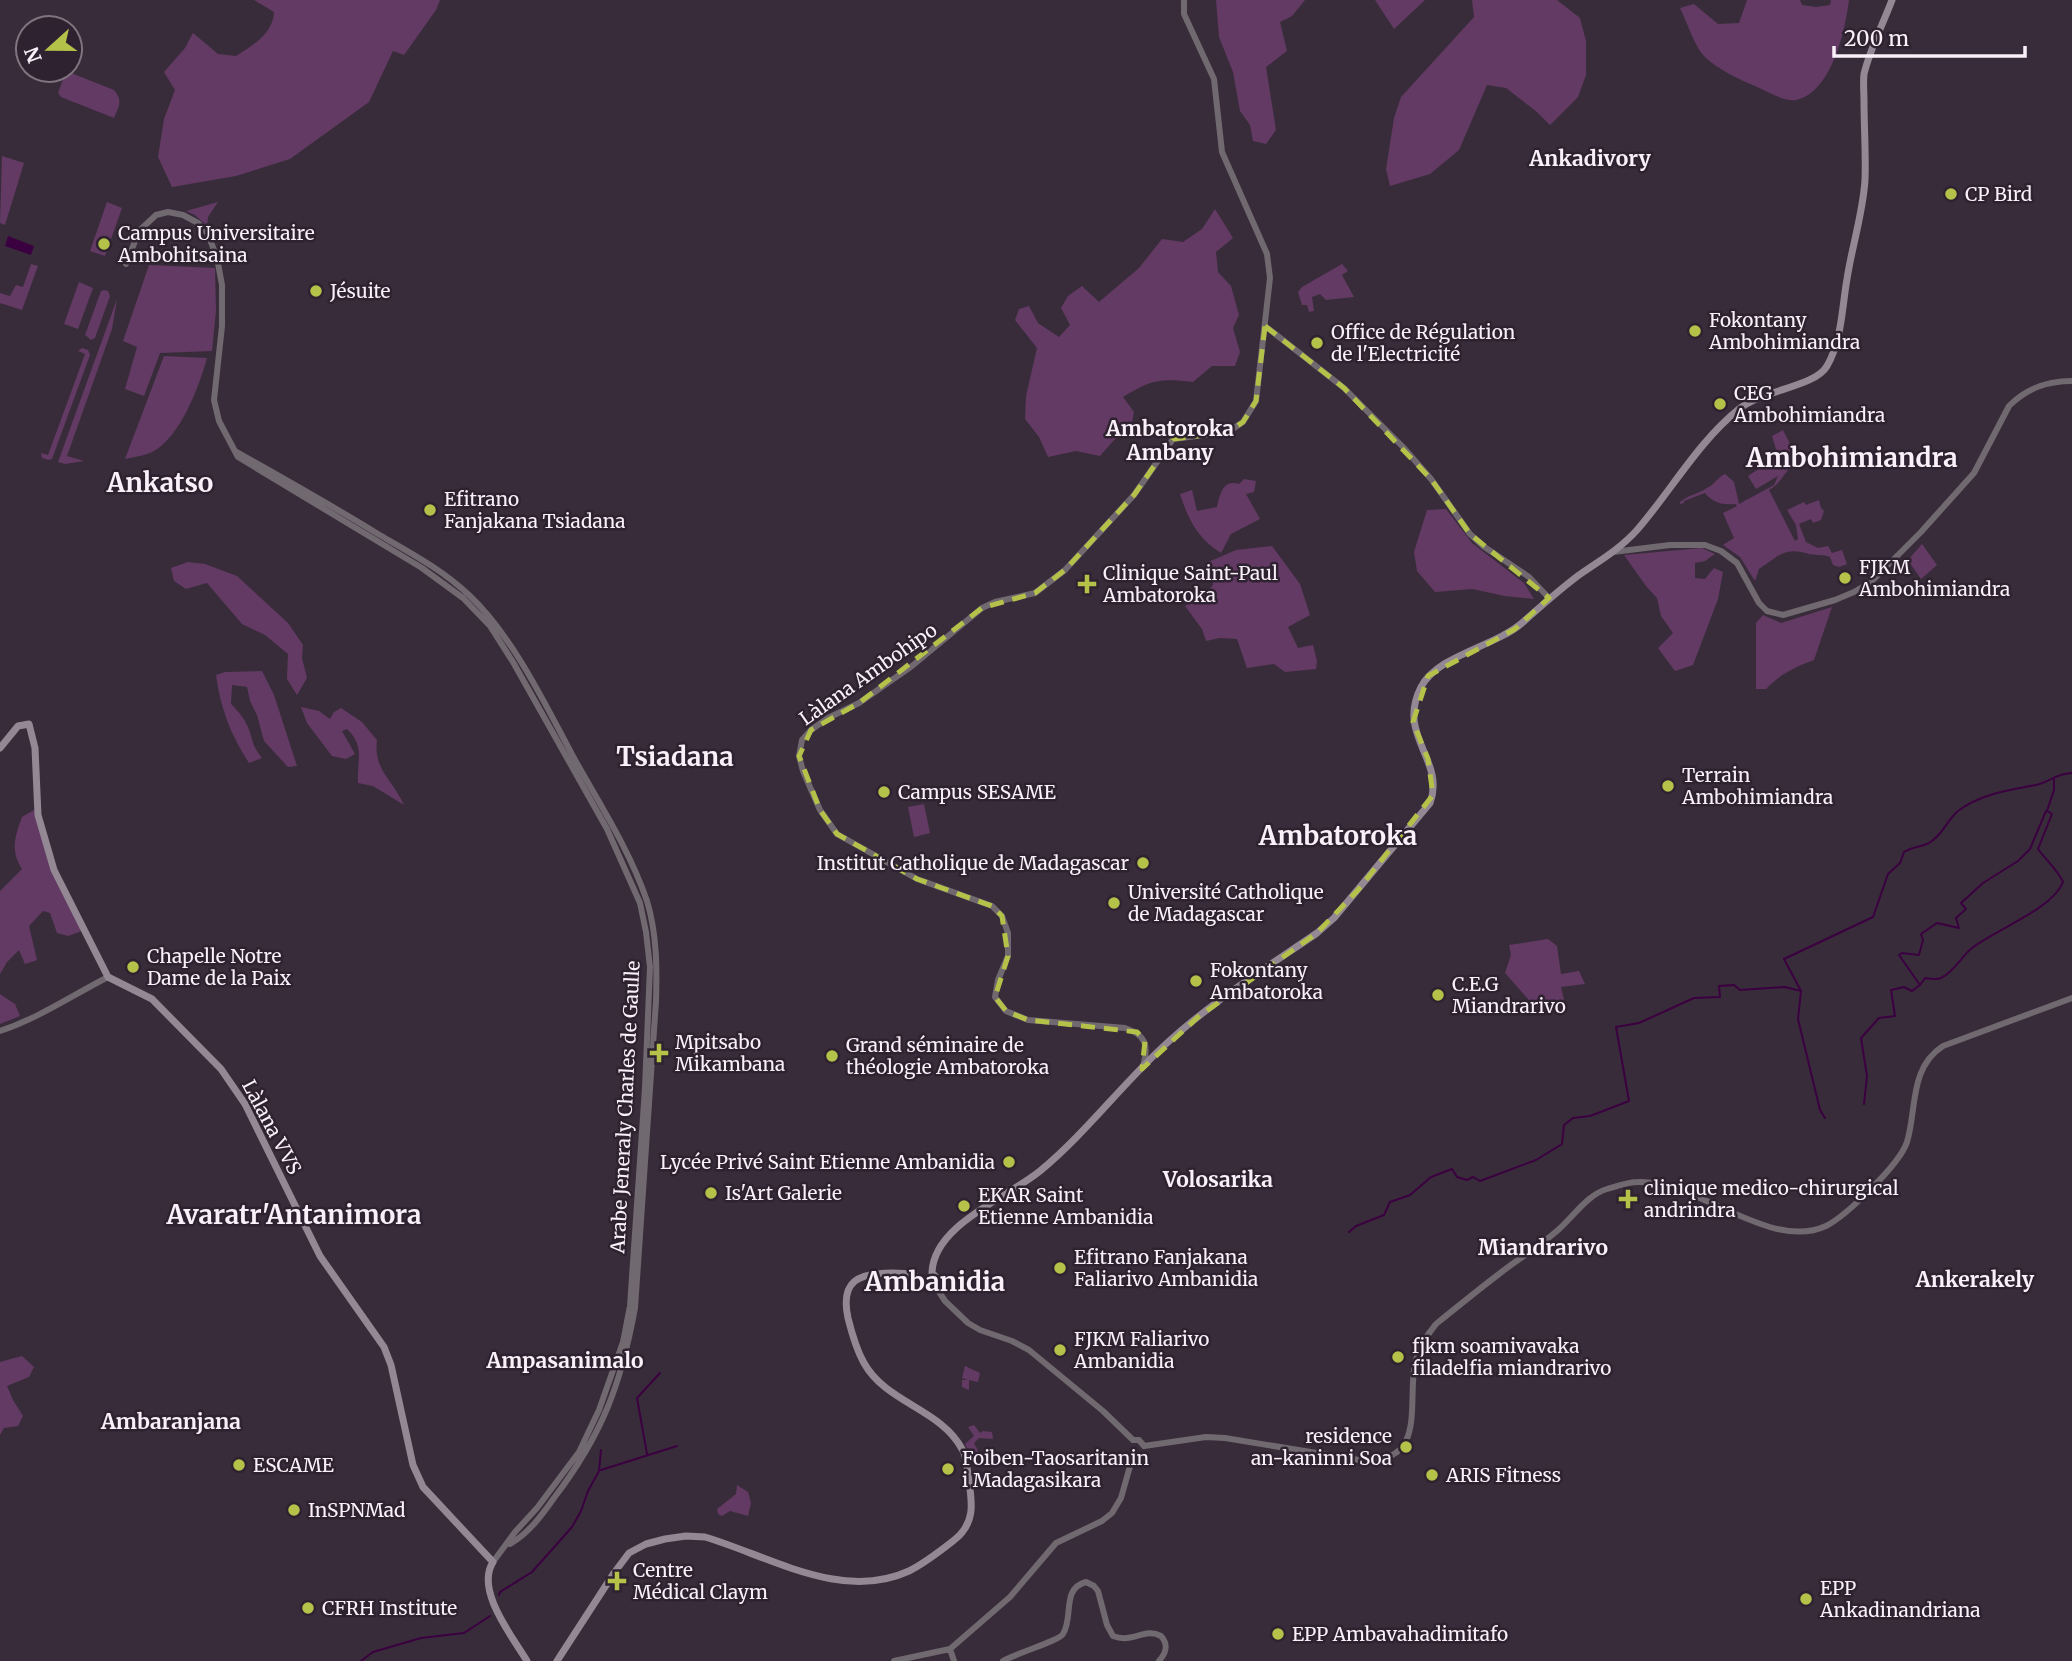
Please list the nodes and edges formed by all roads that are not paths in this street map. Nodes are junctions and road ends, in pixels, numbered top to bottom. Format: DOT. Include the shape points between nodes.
graph roads {
  1 [pos="1184,0"];
  2 [pos="1892,0"];
  3 [pos="126,264"];
  4 [pos="1265,326"];
  5 [pos="2072,381"];
  6 [pos="1613,552"];
  7 [pos="1549,598"];
  8 [pos="0,748"];
  9 [pos="108,977"];
  10 [pos="2072,998"];
  11 [pos="0,1031"];
  12 [pos="1142,1069"];
  13 [pos="929,1276"];
  14 [pos="934,1284"];
  15 [pos="1133,1440"];
  16 [pos="1144,1446"];
  17 [pos="1134,1452"];
  18 [pos="493,1562"];
  19 [pos="950,1649"];
  20 [pos="529,1660"];
  21 [pos="558,1661"];
  22 [pos="894,1661"];
  23 [pos="954,1661"];
  24 [pos="1003,1661"];
  25 [pos="1159,1661"];
  1 -- 4 [label="street, Làlana Ambohipo" via="1184,14 1214,79 1222,152 1267,254 1270,278"];
  2 -- 6 [label="main road" via="1864,73 1865,180 1840,327 1827,366 1814,379 1765,394 1740,408"];
  3 -- 18 [label="street, Arabe Jeneraly Charles de Gaulle" via="139,231 156,215 183,215 208,234 222,285 214,400 234,450 244,463 422,568 463,598 490,626 607,830 640,903 650,967 630,1306 623,1342 579,1452"];
  4 -- 7 [label="street" via="1344,388 1424,471 1470,534 1530,577"];
  4 -- 12 [label="street, Làlana Ambohipo" via="1256,401 1243,422 1228,432 1173,439 1134,495 1065,570 1035,593 982,608 859,704 811,730 799,757 820,810 836,834 917,879 992,906 1002,916 1008,956 995,997 1006,1011 1028,1020 1137,1032 1145,1041"];
  5 -- 6 [label="street" via="2037,386 2017,398 1974,473 1948,503 1871,582 1835,600 1775,614 1759,603 1737,563 1721,551 1705,545 1670,545"];
  6 -- 7 [label="main road"];
  7 -- 12 [label="main road" via="1515,629 1428,676 1417,698 1413,722 1428,759 1433,795 1359,890 1317,933 1198,1017"];
  8 -- 9 [label="main road" via="18,726 26,723 31,728 38,815 54,870"];
  9 -- 11 [label="street" via="60,1006"];
  9 -- 18 [label="main road, Làlana VVS" via="152,999 221,1069 245,1104 320,1256 384,1347 423,1487"];
  10 -- 16 [label="street" via="1935,1051 1916,1083 1904,1148 1877,1182 1825,1226 1797,1232 1772,1227 1651,1183 1623,1185 1590,1198 1559,1229 1428,1333 1415,1365 1409,1436 1387,1459 1365,1461 1225,1438"];
  12 -- 13 [label="main road" via="1042,1169 945,1240 936,1251"];
  13 -- 14 [label="main road" via="937,1278"];
  13 -- 21 [label="main road" via="864,1275 852,1284 845,1303 858,1350 873,1376 942,1424 965,1453 974,1508 959,1537 909,1571 869,1581 830,1579 705,1537 646,1544 629,1553"];
  14 -- 15 [label="street" via="968,1323 1024,1347"];
  15 -- 16 [label="street"];
  15 -- 17 [label="street"];
  16 -- 17 [label="street"];
  17 -- 19 [label="street" via="1112,1513 1056,1543 1010,1597"];
  18 -- 20 [label="main road" via="488,1575 490,1593"];
  19 -- 22 [label="street"];
  19 -- 23 [label="street"];
  24 -- 25 [label="street" via="1061,1636 1071,1594 1086,1582 1098,1591 1113,1636 1125,1639 1149,1632 1161,1636 1166,1650"];
}
